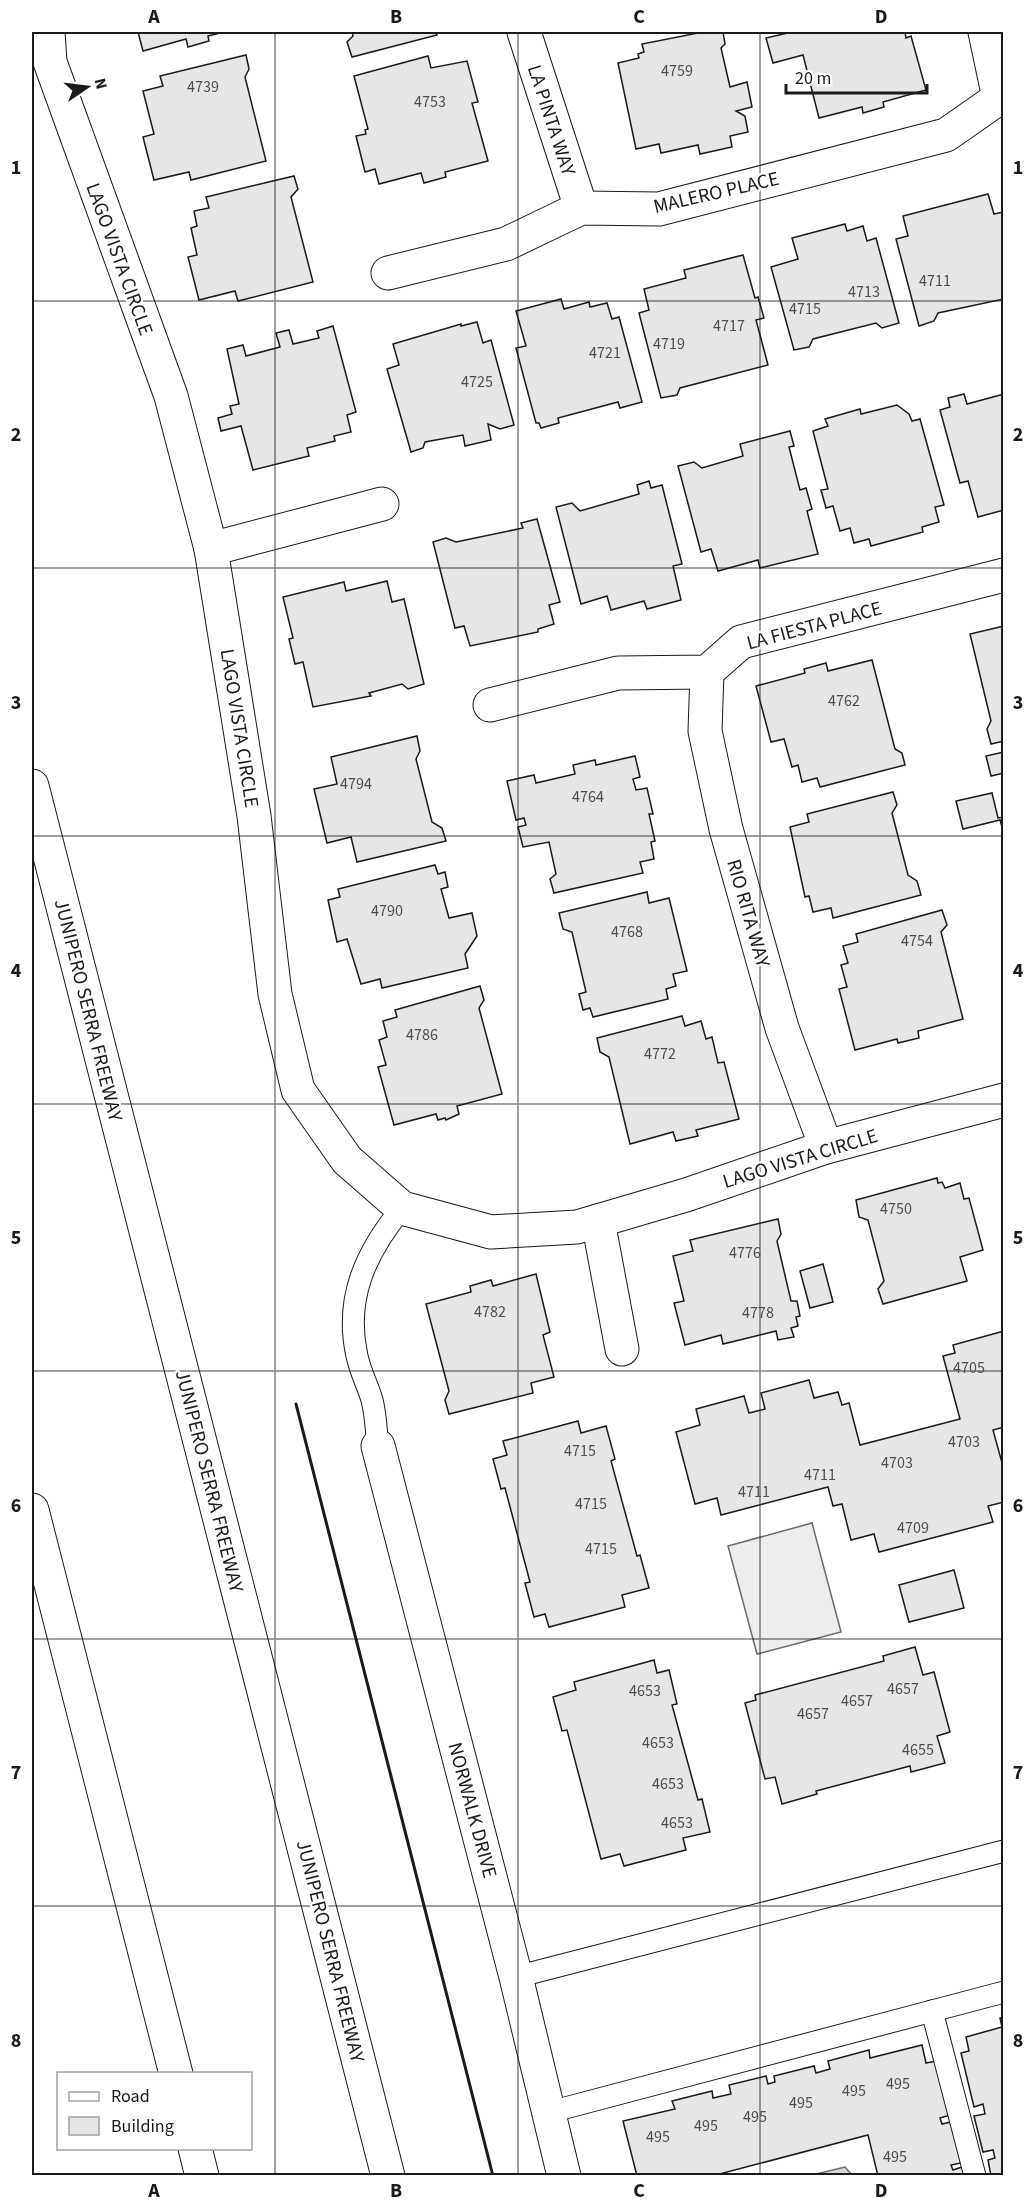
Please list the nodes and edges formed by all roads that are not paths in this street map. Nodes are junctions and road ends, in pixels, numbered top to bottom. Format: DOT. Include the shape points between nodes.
graph roads {
  1 [pos="48,32"];
  2 [pos="524,32"];
  3 [pos="985,32"];
  4 [pos="1001,98"];
  5 [pos="580,208"];
  6 [pos="388,273"];
  7 [pos="382,504"];
  8 [pos="211,549"];
  9 [pos="1004,575"];
  10 [pos="707,672"];
  11 [pos="490,705"];
  12 [pos="32,786"];
  13 [pos="1004,1100"];
  14 [pos="826,1148"];
  15 [pos="402,1208"];
  16 [pos="598,1221"];
  17 [pos="622,1348"];
  18 [pos="378,1446"];
  19 [pos="32,1510"];
  20 [pos="1004,1851"];
  21 [pos="516,1977"];
  22 [pos="1004,1992"];
  23 [pos="932,2010"];
  24 [pos="176,2072"];
  25 [pos="550,2112"];
  26 [pos="196,2150"];
  27 [pos="202,2175"];
  28 [pos="388,2175"];
  29 [pos="564,2175"];
  30 [pos="975,2175"];
  1 -- 8 [label="main road, LAGO VISTA CIRCLE" via="50,62 171,396"];
  2 -- 5 [label="main road, LA PINTA WAY"];
  3 -- 4 [label="main road"];
  4 -- 5 [label="main road, MALERO PLACE" via="946,135 659,208"];
  5 -- 6 [label="main road, MALERO PLACE" via="506,244"];
  7 -- 8 [label="main road"];
  8 -- 15 [label="main road, LAGO VISTA CIRCLE" via="254,816 275,994 298,1090 347,1160"];
  9 -- 10 [label="main road, LA FIESTA PLACE" via="741,642"];
  10 -- 11 [label="main road" via="618,673"];
  10 -- 14 [label="main road, RIO RITA WAY" via="705,731 726,829 782,1028"];
  12 -- 28 [label="main road, JUNIPERO SERRA FREEWAY"];
  13 -- 14 [label="main road, LAGO VISTA CIRCLE"];
  14 -- 16 [label="main road, LAGO VISTA CIRCLE"];
  15 -- 16 [label="main road, LAGO VISTA CIRCLE" via="491,1232 577,1227"];
  15 -- 18 [label="lane" via="361,1272 353,1314 357,1356 373,1402"];
  16 -- 17 [label="main road"];
  18 -- 21 [label="main road, NORWALK DRIVE"];
  19 -- 24 [label="main road"];
  20 -- 21 [label="lane"];
  21 -- 25 [label="main road, NORWALK DRIVE"];
  22 -- 23 [label="lane"];
  23 -- 25 [label="lane"];
  23 -- 30 [label="lane"];
  25 -- 29 [label="main road, NORWALK DRIVE"];
  26 -- 27 [label="main road"];
}
